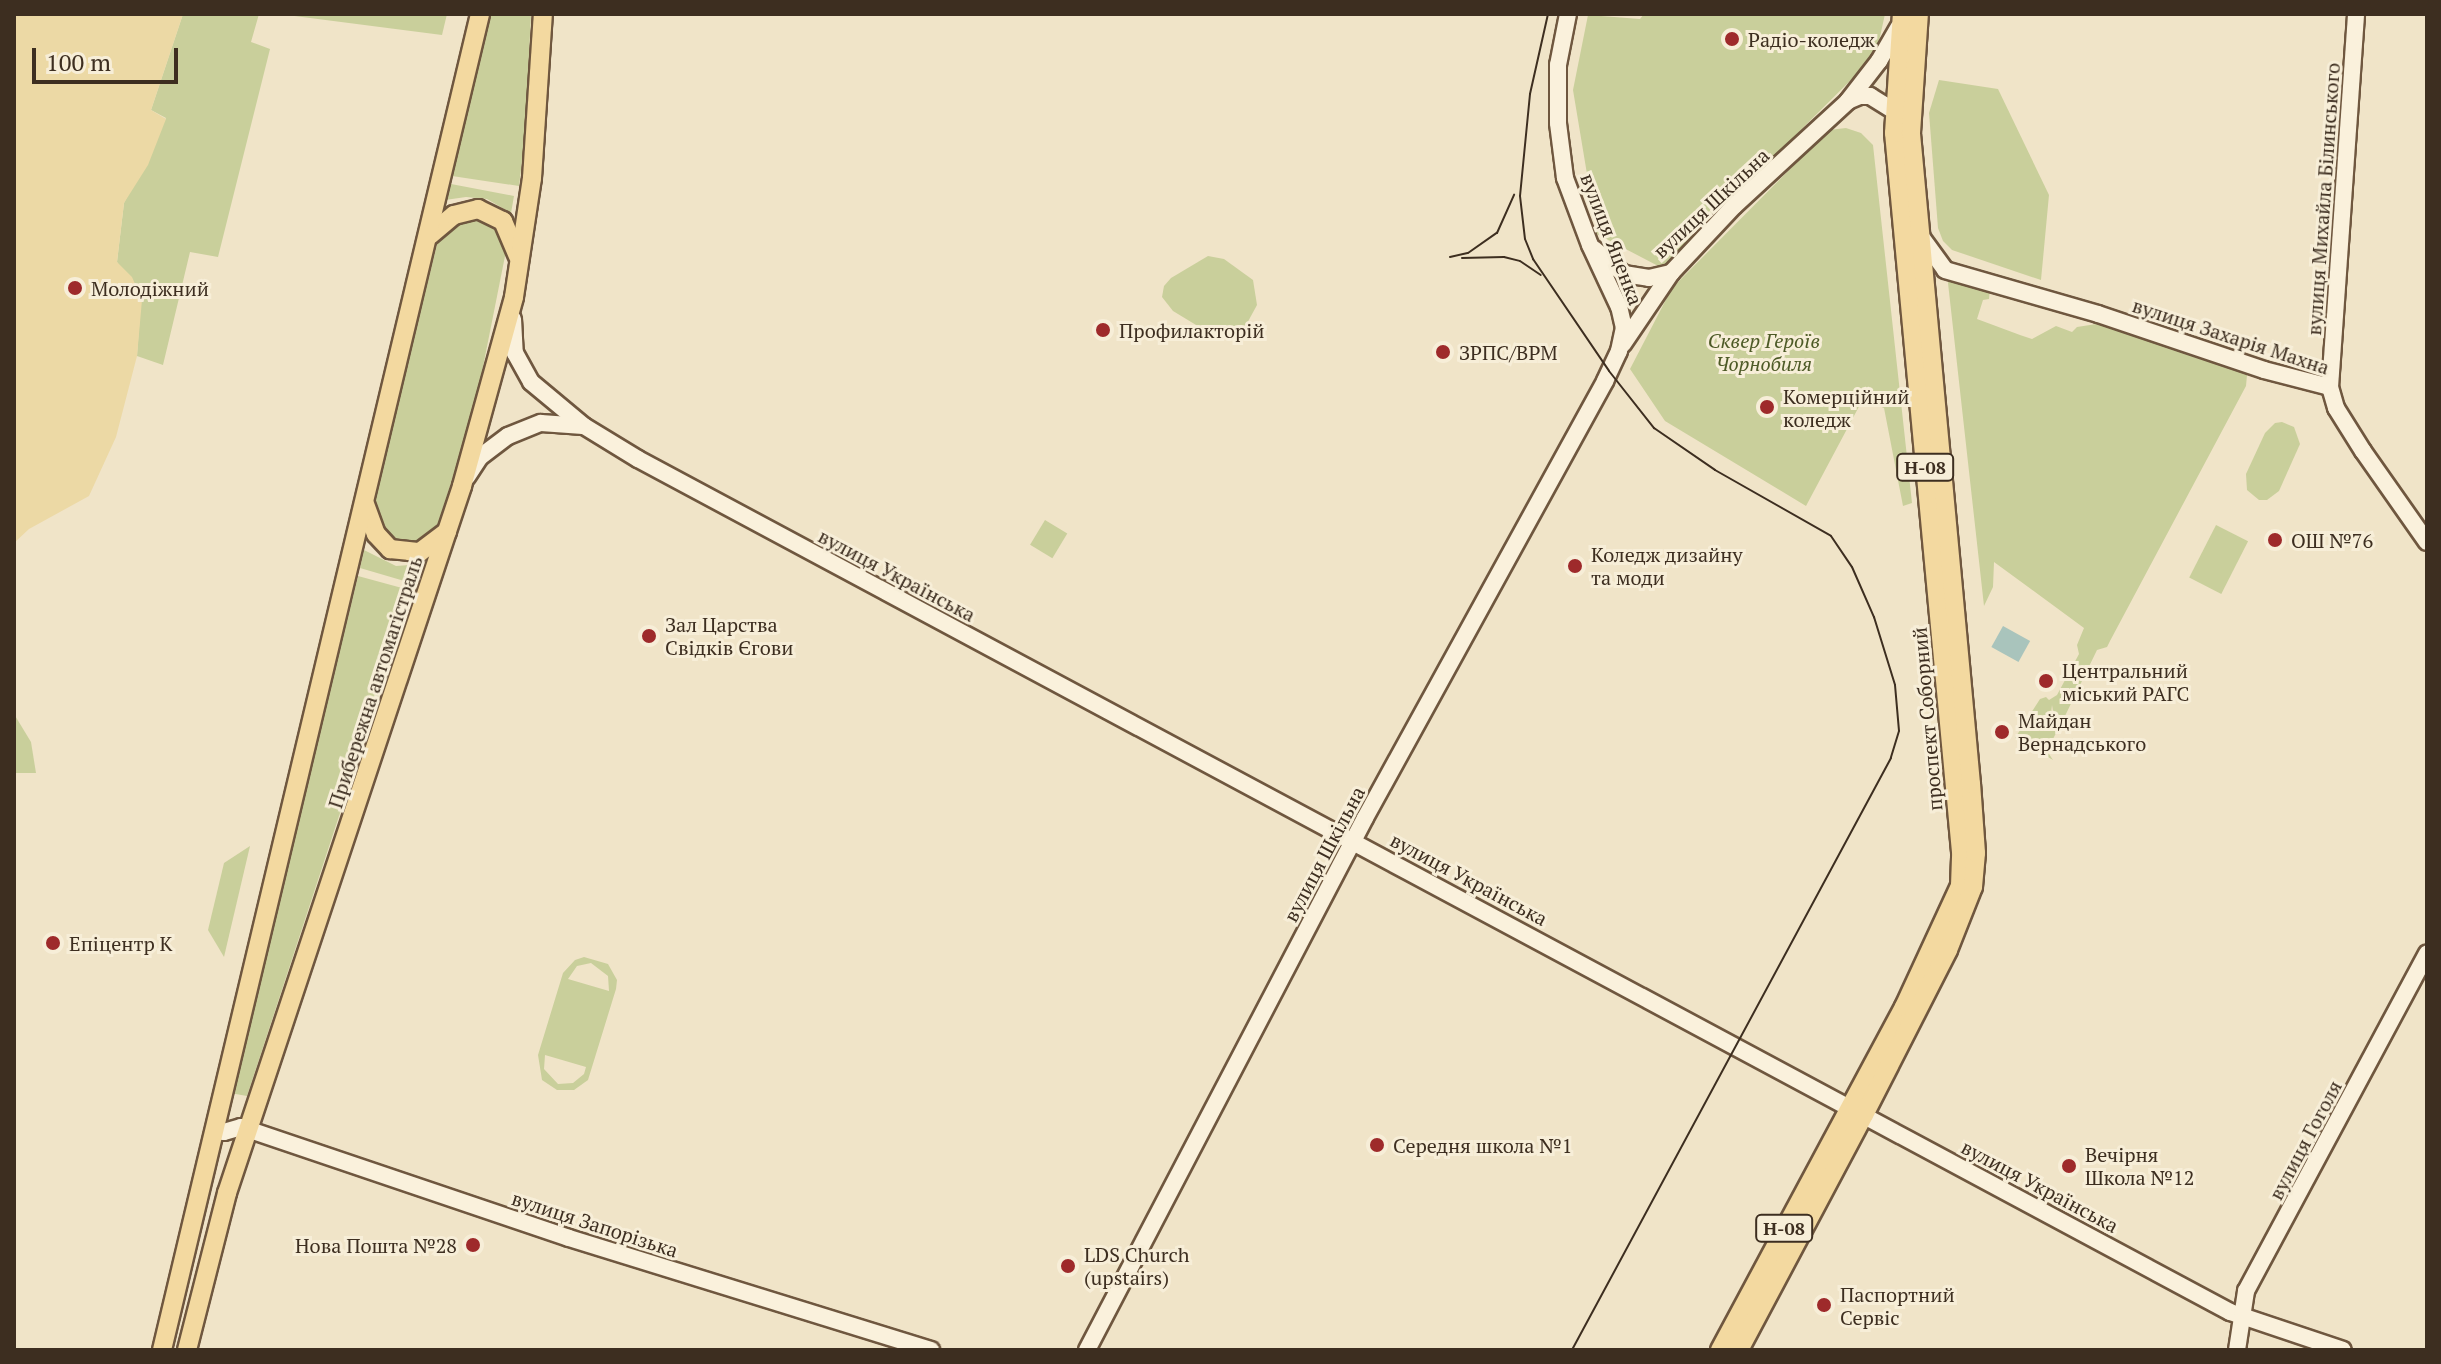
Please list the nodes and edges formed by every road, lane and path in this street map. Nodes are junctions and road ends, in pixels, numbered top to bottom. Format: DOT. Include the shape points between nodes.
graph roads {
  1 [pos="480,14"];
  2 [pos="543,14"];
  3 [pos="1568,14"];
  4 [pos="2356,14"];
  5 [pos="1909,22"];
  6 [pos="1848,101"];
  7 [pos="1894,111"];
  8 [pos="1917,228"];
  9 [pos="430,235"];
  10 [pos="1590,245"];
  11 [pos="519,262"];
  12 [pos="1945,270"];
  13 [pos="1671,273"];
  14 [pos="514,297"];
  15 [pos="1925,298"];
  16 [pos="1619,351"];
  17 [pos="1605,381"];
  18 [pos="2330,387"];
  19 [pos="584,426"];
  20 [pos="462,486"];
  21 [pos="365,504"];
  22 [pos="447,532"];
  23 [pos="2427,542"];
  24 [pos="1353,841"];
  25 [pos="2427,954"];
  26 [pos="1856,1111"];
  27 [pos="215,1130"];
  28 [pos="250,1130"];
  29 [pos="2243,1316"];
  30 [pos="1739,1338"];
  31 [pos="162,1350"];
  32 [pos="187,1350"];
  33 [pos="931,1350"];
  34 [pos="1087,1350"];
  35 [pos="1720,1350"];
  36 [pos="2237,1350"];
  37 [pos="2343,1350"];
  1 -- 9 [label="main road, Прибережна автомагістраль"];
  2 -- 11 [label="main road, Прибережна автомагістраль" via="534,163"];
  3 -- 10 [label="main road, вулиця Яценка" via="1558,65 1561,151 1565,178"];
  4 -- 18 [label="main road, вулиця Михайла Білинського"];
  5 -- 6 [label="main road, вулиця Шкільна"];
  5 -- 7 [label="main road, проспект Соборний / Н-08"];
  5 -- 8 [label="main road, проспект Соборний / Н-08"];
  6 -- 7 [label="main road" via="1870,96"];
  6 -- 13 [label="main road, вулиця Шкільна" via="1734,206"];
  7 -- 26 [label="main road, проспект Соборний / Н-08" via="1960,886"];
  8 -- 12 [label="main road"];
  8 -- 15 [label="main road, проспект Соборний / Н-08"];
  9 -- 11 [label="main road" via="454,215 478,209 503,221"];
  9 -- 21 [label="main road, Прибережна автомагістраль"];
  10 -- 13 [label="main road, вулиця Шкільна" via="1624,274 1649,278"];
  10 -- 16 [label="main road, вулиця Яценка" via="1619,307 1624,328"];
  11 -- 14 [label="main road, Прибережна автомагістраль"];
  12 -- 15 [label="main road" via="1936,275"];
  12 -- 18 [label="main road, вулиця Захарія Махна"];
  13 -- 16 [label="main road"];
  14 -- 19 [label="main road, вулиця Українська" via="512,339 521,366 541,393"];
  14 -- 20 [label="main road, Прибережна автомагістраль"];
  15 -- 26 [label="main road, проспект Соборний / Н-08" via="1971,784 1974,876 1960,924"];
  16 -- 17 [label="main road, вулиця Яценка"];
  17 -- 24 [label="main road, вулиця Шкільна"];
  18 -- 23 [label="main road, вулиця Захарія Махна" via="2336,408"];
  19 -- 20 [label="main road, вулиця Українська" via="541,423 508,436 480,457"];
  19 -- 24 [label="main road, вулиця Українська"];
  20 -- 22 [label="main road, Прибережна автомагістраль"];
  21 -- 22 [label="main road" via="376,534 390,549 420,552"];
  21 -- 27 [label="main road, Прибережна автомагістраль"];
  22 -- 28 [label="main road, Прибережна автомагістраль"];
  24 -- 26 [label="main road, вулиця Українська"];
  24 -- 34 [label="main road, вулиця Шкільна"];
  25 -- 29 [label="main road, вулиця Гоголя" via="2246,1291"];
  26 -- 29 [label="main road, вулиця Українська"];
  26 -- 30 [label="main road, проспект Соборний / Н-08"];
  27 -- 28 [label="main road, вулиця Запорізька"];
  27 -- 31 [label="main road, Прибережна автомагістраль"];
  28 -- 32 [label="main road, Прибережна автомагістраль" via="227,1193"];
  28 -- 33 [label="main road, вулиця Запорізька" via="569,1238"];
  29 -- 36 [label="main road, вулиця Гоголя"];
  29 -- 37 [label="main road, вулиця Українська"];
  30 -- 35 [label="main road, проспект Соборний / Н-08"];
}
